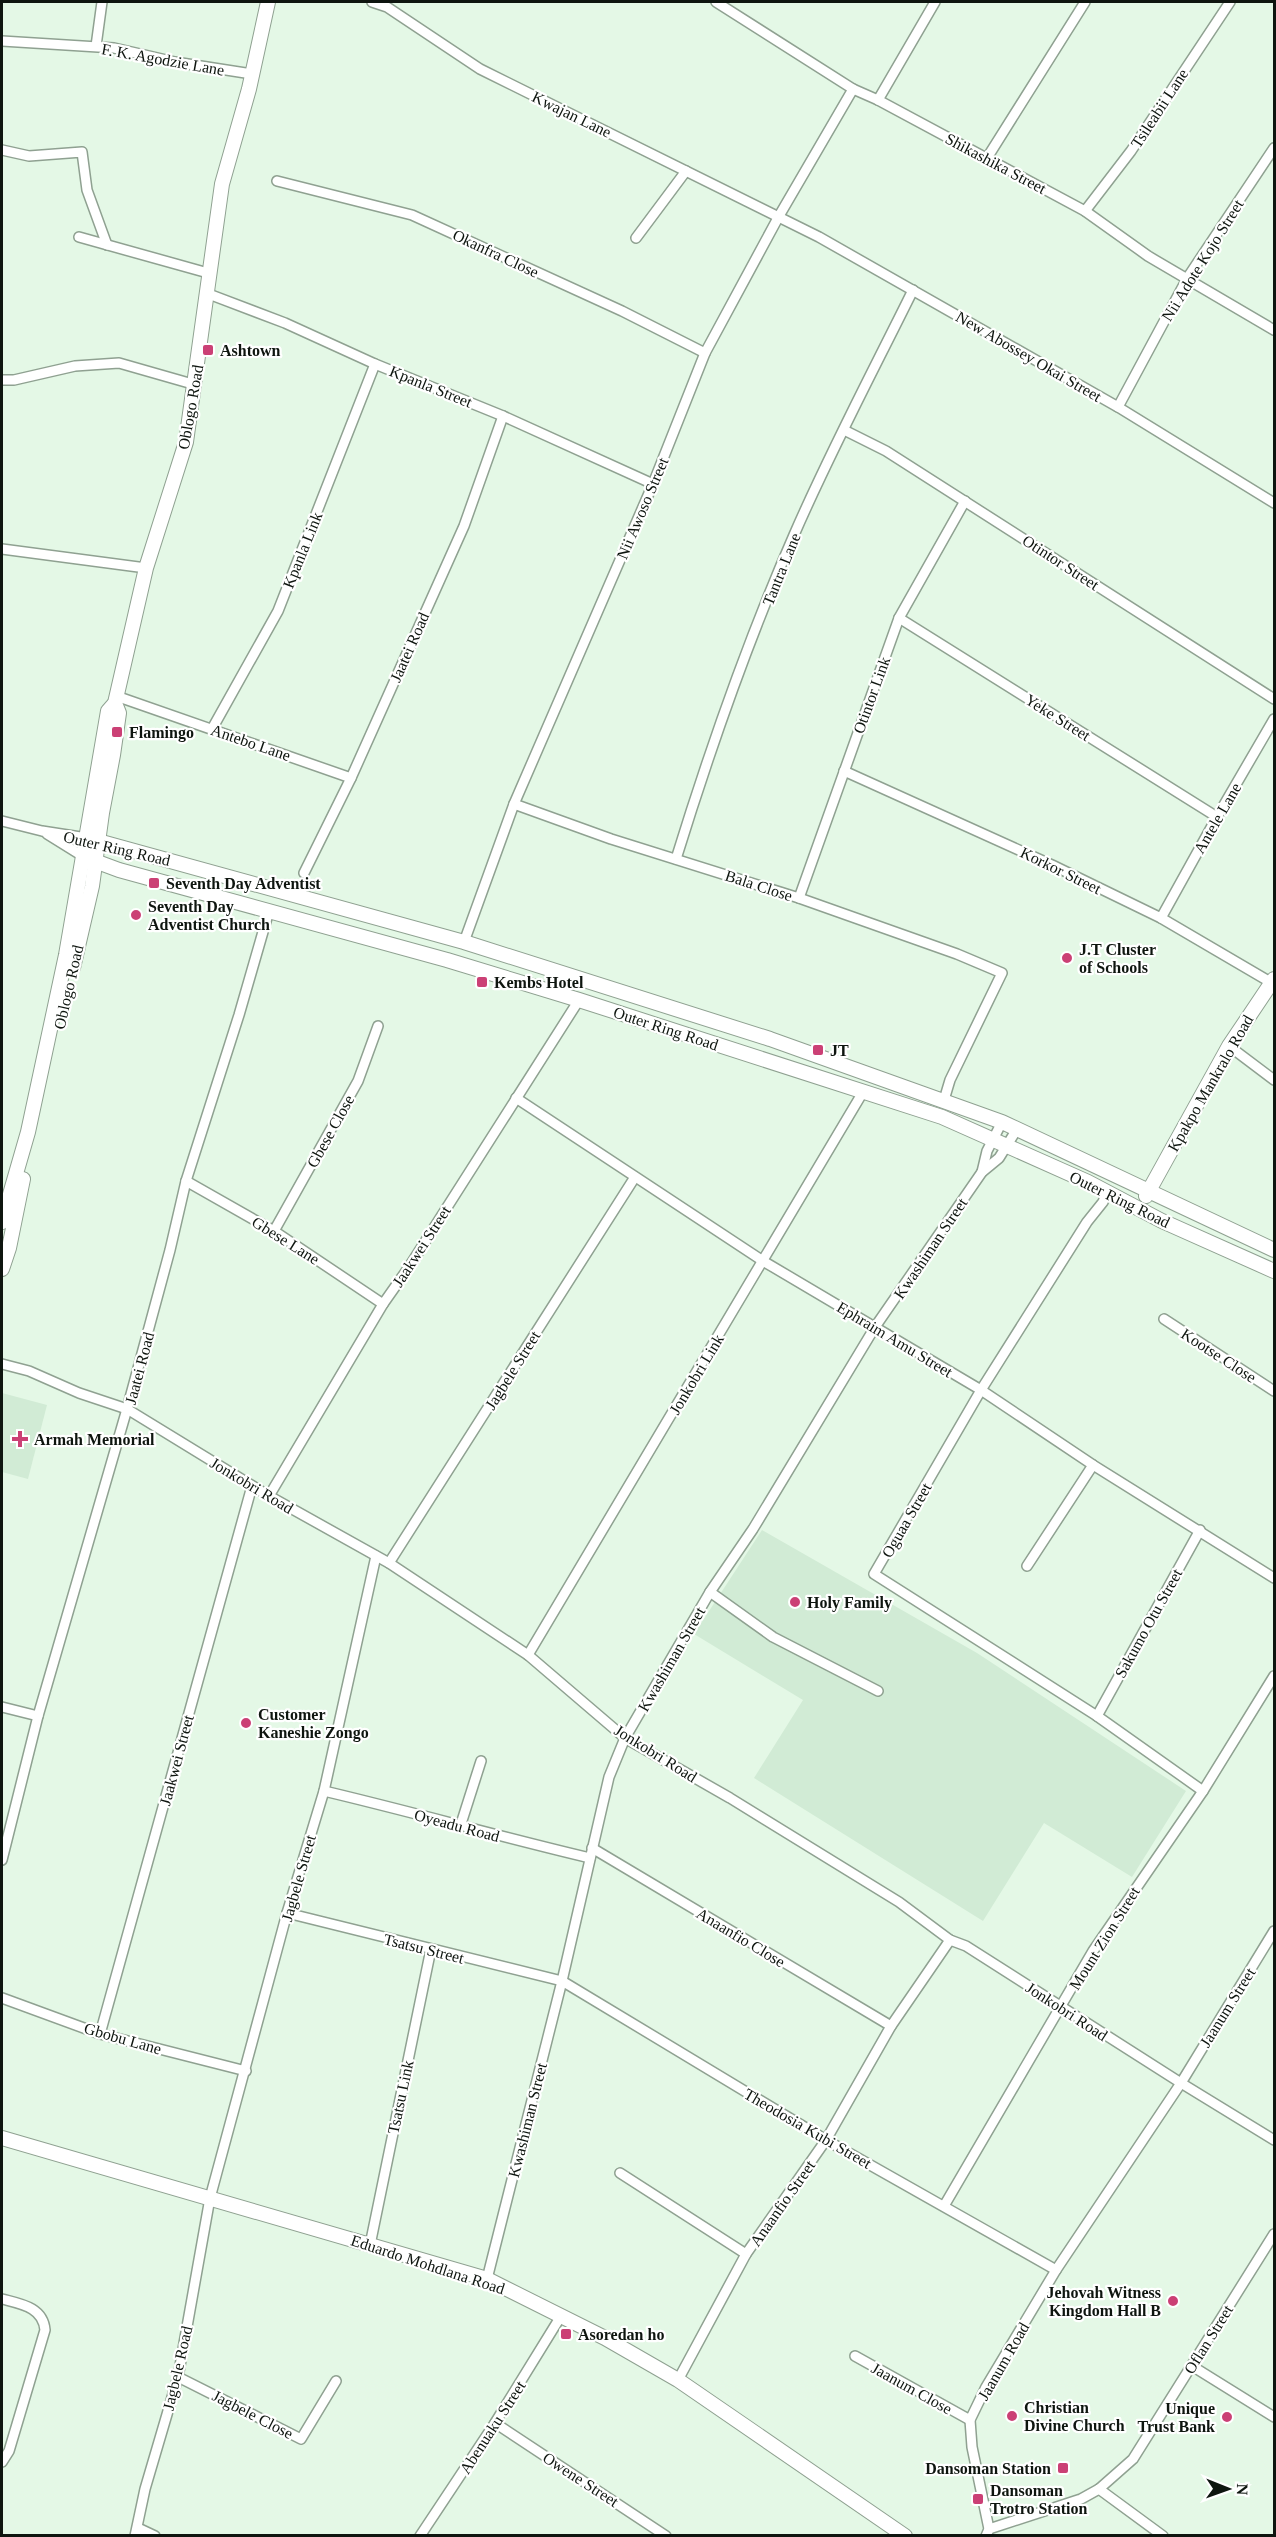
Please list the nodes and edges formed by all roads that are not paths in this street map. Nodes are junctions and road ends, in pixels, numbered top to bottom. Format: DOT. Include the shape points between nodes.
graph roads {
  1 [pos="102,2"];
  2 [pos="268,2"];
  3 [pos="372,2"];
  4 [pos="716,2"];
  5 [pos="935,2"];
  6 [pos="1085,2"];
  7 [pos="1230,2"];
  8 [pos="2,41"];
  9 [pos="96,46"];
  10 [pos="252,74"];
  11 [pos="853,89"];
  12 [pos="878,100"];
  13 [pos="1275,148"];
  14 [pos="2,150"];
  15 [pos="987,158"];
  16 [pos="686,171"];
  17 [pos="277,181"];
  18 [pos="1086,211"];
  19 [pos="779,216"];
  20 [pos="79,237"];
  21 [pos="636,238"];
  22 [pos="107,245"];
  23 [pos="208,273"];
  24 [pos="1188,277"];
  25 [pos="913,290"];
  26 [pos="206,293"];
  27 [pos="1275,330"];
  28 [pos="705,353"];
  29 [pos="375,364"];
  30 [pos="2,380"];
  31 [pos="196,385"];
  32 [pos="1118,407"];
  33 [pos="503,416"];
  34 [pos="844,430"];
  35 [pos="653,484"];
  36 [pos="965,501"];
  37 [pos="1275,503"];
  38 [pos="2,549"];
  39 [pos="146,568"];
  40 [pos="899,618"];
  41 [pos="1275,699"];
  42 [pos="115,700"];
  43 [pos="1275,718"];
  44 [pos="213,729"];
  45 [pos="844,771"];
  46 [pos="351,778"];
  47 [pos="514,804"];
  48 [pos="1217,817"];
  49 [pos="2,820"];
  50 [pos="42,831"];
  51 [pos="93,840"];
  52 [pos="676,859"];
  53 [pos="90,860"];
  54 [pos="304,873"];
  55 [pos="799,898"];
  56 [pos="269,911"];
  57 [pos="1161,918"];
  58 [pos="464,942"];
  59 [pos="1273,981"];
  60 [pos="579,1000"];
  61 [pos="378,1026"];
  62 [pos="1229,1046"];
  63 [pos="1275,1080"];
  64 [pos="863,1092"];
  65 [pos="516,1098"];
  66 [pos="944,1100"];
  67 [pos="1002,1122"];
  68 [pos="1017,1129"];
  69 [pos="993,1141"];
  70 [pos="1008,1146"];
  71 [pos="982,1172"];
  72 [pos="635,1177"];
  73 [pos="186,1181"];
  74 [pos="1149,1190"];
  75 [pos="1107,1192"];
  76 [pos="1140,1209"];
  77 [pos="2,1222"];
  78 [pos="274,1231"];
  79 [pos="5,1246"];
  80 [pos="1275,1250"];
  81 [pos="763,1261"];
  82 [pos="2,1269"];
  83 [pos="1275,1271"];
  84 [pos="383,1304"];
  85 [pos="1164,1319"];
  86 [pos="875,1327"];
  87 [pos="2,1364"];
  88 [pos="981,1390"];
  89 [pos="1275,1391"];
  90 [pos="127,1409"];
  91 [pos="1093,1465"];
  92 [pos="252,1486"];
  93 [pos="269,1496"];
  94 [pos="1200,1530"];
  95 [pos="376,1556"];
  96 [pos="389,1563"];
  97 [pos="1027,1566"];
  98 [pos="1275,1578"];
  99 [pos="710,1592"];
  100 [pos="528,1655"];
  101 [pos="1275,1676"];
  102 [pos="878,1691"];
  103 [pos="2,1707"];
  104 [pos="38,1716"];
  105 [pos="1096,1716"];
  106 [pos="625,1738"];
  107 [pos="482,1761"];
  108 [pos="324,1791"];
  109 [pos="1203,1791"];
  110 [pos="460,1827"];
  111 [pos="591,1853"];
  112 [pos="2,1860"];
  113 [pos="287,1913"];
  114 [pos="1275,1931"];
  115 [pos="950,1940"];
  116 [pos="431,1950"];
  117 [pos="562,1982"];
  118 [pos="2,1998"];
  119 [pos="1060,2008"];
  120 [pos="891,2026"];
  121 [pos="100,2034"];
  122 [pos="246,2071"];
  123 [pos="1180,2084"];
  124 [pos="2,2138"];
  125 [pos="826,2140"];
  126 [pos="1275,2140"];
  127 [pos="620,2173"];
  128 [pos="210,2198"];
  129 [pos="944,2206"];
  130 [pos="1275,2234"];
  131 [pos="370,2245"];
  132 [pos="746,2254"];
  133 [pos="1056,2270"];
  134 [pos="487,2279"];
  135 [pos="2,2299"];
  136 [pos="561,2316"];
  137 [pos="855,2356"];
  138 [pos="1192,2366"];
  139 [pos="178,2377"];
  140 [pos="678,2380"];
  141 [pos="336,2381"];
  142 [pos="1275,2417"];
  143 [pos="970,2420"];
  144 [pos="495,2423"];
  145 [pos="2,2462"];
  146 [pos="1099,2489"];
  147 [pos="137,2532"];
  148 [pos="988,2532"];
  149 [pos="155,2535"];
  150 [pos="420,2535"];
  151 [pos="666,2535"];
  152 [pos="905,2535"];
  153 [pos="1163,2535"];
  1 -- 9 [label="street"];
  2 -- 10 [label="main road, Oblogo Road"];
  3 -- 16 [label="street, Kwajan Lane" via="387,7 480,69"];
  4 -- 11 [label="street, Shikashika Street"];
  5 -- 12 [label="street"];
  6 -- 15 [label="street"];
  7 -- 18 [label="street, Tsileabii Lane" via="1131,151"];
  8 -- 9 [label="street, F. K. Agodzie Lane"];
  9 -- 10 [label="street, F. K. Agodzie Lane"];
  10 -- 23 [label="main road, Oblogo Road" via="222,184"];
  11 -- 12 [label="street, Shikashika Street"];
  11 -- 19 [label="street, Nii Awoso Street"];
  12 -- 15 [label="street, Shikashika Street"];
  13 -- 24 [label="street, Nii Adote Kojo Street"];
  14 -- 22 [label="street" via="29,156 82,152 87,190"];
  15 -- 18 [label="street, Shikashika Street"];
  16 -- 19 [label="street, Kwajan Lane"];
  16 -- 21 [label="street"];
  17 -- 28 [label="street, Okanfra Close" via="412,215"];
  18 -- 24 [label="street, Shikashika Street" via="1148,256"];
  19 -- 25 [label="street, New Abossey Okai Street"];
  19 -- 28 [label="street, Nii Awoso Street"];
  20 -- 22 [label="street"];
  22 -- 23 [label="street"];
  23 -- 26 [label="main road, Oblogo Road"];
  24 -- 27 [label="street, Shikashika Street"];
  24 -- 32 [label="street, Nii Adote Kojo Street"];
  25 -- 32 [label="street, New Abossey Okai Street"];
  25 -- 34 [label="street, Tantra Lane"];
  26 -- 29 [label="street, Kpanla Street"];
  26 -- 31 [label="main road, Oblogo Road"];
  28 -- 35 [label="street, Nii Awoso Street"];
  29 -- 33 [label="street, Kpanla Street"];
  29 -- 44 [label="street, Kpanla Link" via="278,610"];
  30 -- 31 [label="street" via="75,366 119,363"];
  31 -- 39 [label="main road, Oblogo Road" via="186,442"];
  32 -- 37 [label="street, New Abossey Okai Street"];
  33 -- 35 [label="street, Kpanla Street"];
  33 -- 46 [label="street, Jaatei Road" via="464,526"];
  34 -- 36 [label="street, Otintor Street" via="886,451"];
  34 -- 52 [label="street, Tantra Lane" via="794,534 742,662"];
  35 -- 47 [label="street, Nii Awoso Street"];
  36 -- 40 [label="street, Otintor Link"];
  36 -- 41 [label="street, Otintor Street"];
  38 -- 39 [label="street"];
  39 -- 42 [label="main road, Oblogo Road"];
  40 -- 45 [label="street, Otintor Link"];
  40 -- 48 [label="street, Yeke Street"];
  42 -- 44 [label="street, Antebo Lane"];
  42 -- 51 [label="main road, Oblogo Road" via="108,711"];
  43 -- 48 [label="street, Antele Lane"];
  44 -- 46 [label="street, Antebo Lane"];
  45 -- 55 [label="street, Otintor Link"];
  45 -- 57 [label="street, Korkor Street"];
  46 -- 54 [label="street, Jaatei Road"];
  47 -- 52 [label="street, Bala Close"];
  47 -- 58 [label="street, Nii Awoso Street"];
  48 -- 57 [label="street, Antele Lane"];
  49 -- 50 [label="street, Outer Ring Road"];
  50 -- 51 [label="street, Outer Ring Road"];
  50 -- 53 [label="street, Outer Ring Road"];
  51 -- 53 [label="main road, Oblogo Road"];
  51 -- 58 [label="main road, Outer Ring Road"];
  52 -- 55 [label="street, Bala Close"];
  53 -- 56 [label="main road, Outer Ring Road"];
  53 -- 77 [label="main road, Oblogo Road" via="31,1122"];
  53 -- 79 [label="main road, Oblogo Road" via="21,1188"];
  55 -- 66 [label="street, Bala Close" via="1002,973"];
  56 -- 60 [label="main road, Outer Ring Road"];
  56 -- 73 [label="street, Jaatei Road"];
  57 -- 59 [label="street, Korkor Street"];
  58 -- 66 [label="main road, Outer Ring Road" via="771,1039"];
  59 -- 62 [label="main road, Kpakpo Mankralo Road"];
  60 -- 64 [label="main road, Outer Ring Road"];
  60 -- 65 [label="street, Jaakwei Street"];
  61 -- 78 [label="street, Gbese Close" via="358,1081"];
  62 -- 63 [label="street"];
  62 -- 74 [label="main road, Kpakpo Mankralo Road"];
  64 -- 69 [label="main road, Outer Ring Road" via="942,1118"];
  64 -- 81 [label="street, Jonkobri Link"];
  65 -- 72 [label="street, Ephraim Amu Street"];
  65 -- 84 [label="street, Jaakwei Street"];
  66 -- 67 [label="main road, Outer Ring Road"];
  67 -- 68 [label="main road, Outer Ring Road"];
  67 -- 69 [label="street, Kwashiman Street"];
  68 -- 70 [label="street, Kwashiman Street"];
  68 -- 74 [label="main road, Outer Ring Road"];
  69 -- 70 [label="main road, Outer Ring Road"];
  69 -- 71 [label="street, Kwashiman Street"];
  70 -- 71 [label="street, Kwashiman Street"];
  70 -- 75 [label="main road, Outer Ring Road"];
  71 -- 86 [label="street, Kwashiman Street"];
  72 -- 81 [label="street, Ephraim Amu Street"];
  72 -- 96 [label="street, Jagbele Street"];
  73 -- 78 [label="street, Gbese Lane"];
  73 -- 90 [label="street, Jaatei Road"];
  74 -- 76 [label="main road, Kpakpo Mankralo Road"];
  74 -- 80 [label="main road, Outer Ring Road"];
  75 -- 76 [label="main road, Outer Ring Road"];
  75 -- 88 [label="street, Oguaa Street"];
  76 -- 83 [label="main road, Outer Ring Road"];
  78 -- 84 [label="street, Gbese Lane"];
  79 -- 82 [label="main road, Oblogo Road"];
  81 -- 86 [label="street, Ephraim Amu Street"];
  81 -- 100 [label="street, Jonkobri Link"];
  84 -- 93 [label="street, Jaakwei Street"];
  85 -- 89 [label="street, Kootse Close"];
  86 -- 88 [label="street, Ephraim Amu Street"];
  86 -- 99 [label="street, Kwashiman Street" via="753,1529"];
  87 -- 90 [label="street, Jonkobri Road"];
  88 -- 91 [label="street, Ephraim Amu Street"];
  88 -- 105 [label="street, Oguaa Street" via="874,1575"];
  90 -- 92 [label="street, Jonkobri Road"];
  90 -- 104 [label="street, Jaatei Road"];
  91 -- 94 [label="street, Ephraim Amu Street"];
  91 -- 97 [label="street"];
  92 -- 93 [label="street, Jonkobri Road"];
  92 -- 121 [label="street, Jaakwei Street"];
  93 -- 95 [label="street, Jonkobri Road"];
  94 -- 98 [label="street, Ephraim Amu Street"];
  94 -- 105 [label="street, Sakumo Otu Street"];
  95 -- 96 [label="street, Jonkobri Road"];
  95 -- 108 [label="street, Jagbele Street"];
  96 -- 100 [label="street, Jonkobri Road"];
  99 -- 102 [label="street" via="773,1637"];
  99 -- 106 [label="street, Kwashiman Street"];
  100 -- 106 [label="street, Jonkobri Road"];
  101 -- 109 [label="street, Mount Zion Street"];
  103 -- 104 [label="street"];
  104 -- 112 [label="street, Jaatei Road"];
  105 -- 109 [label="street, Oguaa Street"];
  106 -- 111 [label="street, Kwashiman Street" via="609,1777"];
  106 -- 115 [label="street, Jonkobri Road" via="899,1902"];
  107 -- 110 [label="street"];
  108 -- 110 [label="street, Oyeadu Road"];
  108 -- 113 [label="street, Jagbele Street"];
  109 -- 119 [label="street, Mount Zion Street" via="1093,1950"];
  110 -- 111 [label="street, Oyeadu Road"];
  111 -- 117 [label="street, Kwashiman Street"];
  111 -- 120 [label="street, Anaanfio Close"];
  113 -- 116 [label="street, Tsatsu Street"];
  113 -- 122 [label="street, Jagbele Street"];
  114 -- 123 [label="street, Jaanum Street"];
  115 -- 119 [label="street, Jonkobri Road" via="966,1946"];
  115 -- 120 [label="street, Anaanfio Street"];
  116 -- 117 [label="street, Tsatsu Street"];
  116 -- 131 [label="street, Tsatsu Link"];
  117 -- 125 [label="street, Theodosia Kubi Street"];
  117 -- 134 [label="street, Kwashiman Street"];
  118 -- 121 [label="street, Gbobu Lane"];
  119 -- 123 [label="street, Jonkobri Road"];
  119 -- 129 [label="street, Mount Zion Street"];
  120 -- 125 [label="street, Anaanfio Street"];
  121 -- 122 [label="street, Gbobu Lane"];
  122 -- 128 [label="street, Jagbele Street"];
  123 -- 126 [label="street, Jonkobri Road"];
  123 -- 133 [label="street, Jaanum Road"];
  124 -- 128 [label="main road, Eduardo Mohdlana Road"];
  125 -- 129 [label="street, Theodosia Kubi Street"];
  125 -- 132 [label="street, Anaanfio Street"];
  127 -- 132 [label="street"];
  128 -- 131 [label="main road, Eduardo Mohdlana Road"];
  128 -- 139 [label="street, Jagbele Road"];
  129 -- 133 [label="street, Theodosia Kubi Street"];
  130 -- 138 [label="street, Oflan Street"];
  131 -- 134 [label="main road, Eduardo Mohdlana Road"];
  132 -- 140 [label="street, Anaanfio Street"];
  133 -- 143 [label="street, Jaanum Road"];
  134 -- 136 [label="main road, Eduardo Mohdlana Road"];
  135 -- 145 [label="street" via="24,2305 44,2319 45,2330 9,2451"];
  136 -- 140 [label="main road, Eduardo Mohdlana Road"];
  136 -- 144 [label="street, Abenuaku Street"];
  137 -- 143 [label="street, Jaanum Close"];
  138 -- 142 [label="street"];
  138 -- 146 [label="street, Oflan Street" via="1133,2459"];
  139 -- 141 [label="street, Jagbele Close" via="301,2439"];
  139 -- 147 [label="street, Jagbele Road"];
  140 -- 152 [label="main road, Eduardo Mohdlana Road"];
  143 -- 148 [label="street, Jaanum Road"];
  144 -- 150 [label="street, Abenuaku Street"];
  144 -- 151 [label="street, Owene Street"];
  146 -- 148 [label="street, Oflan Street"];
  146 -- 153 [label="street"];
  147 -- 149 [label="street"];
}
